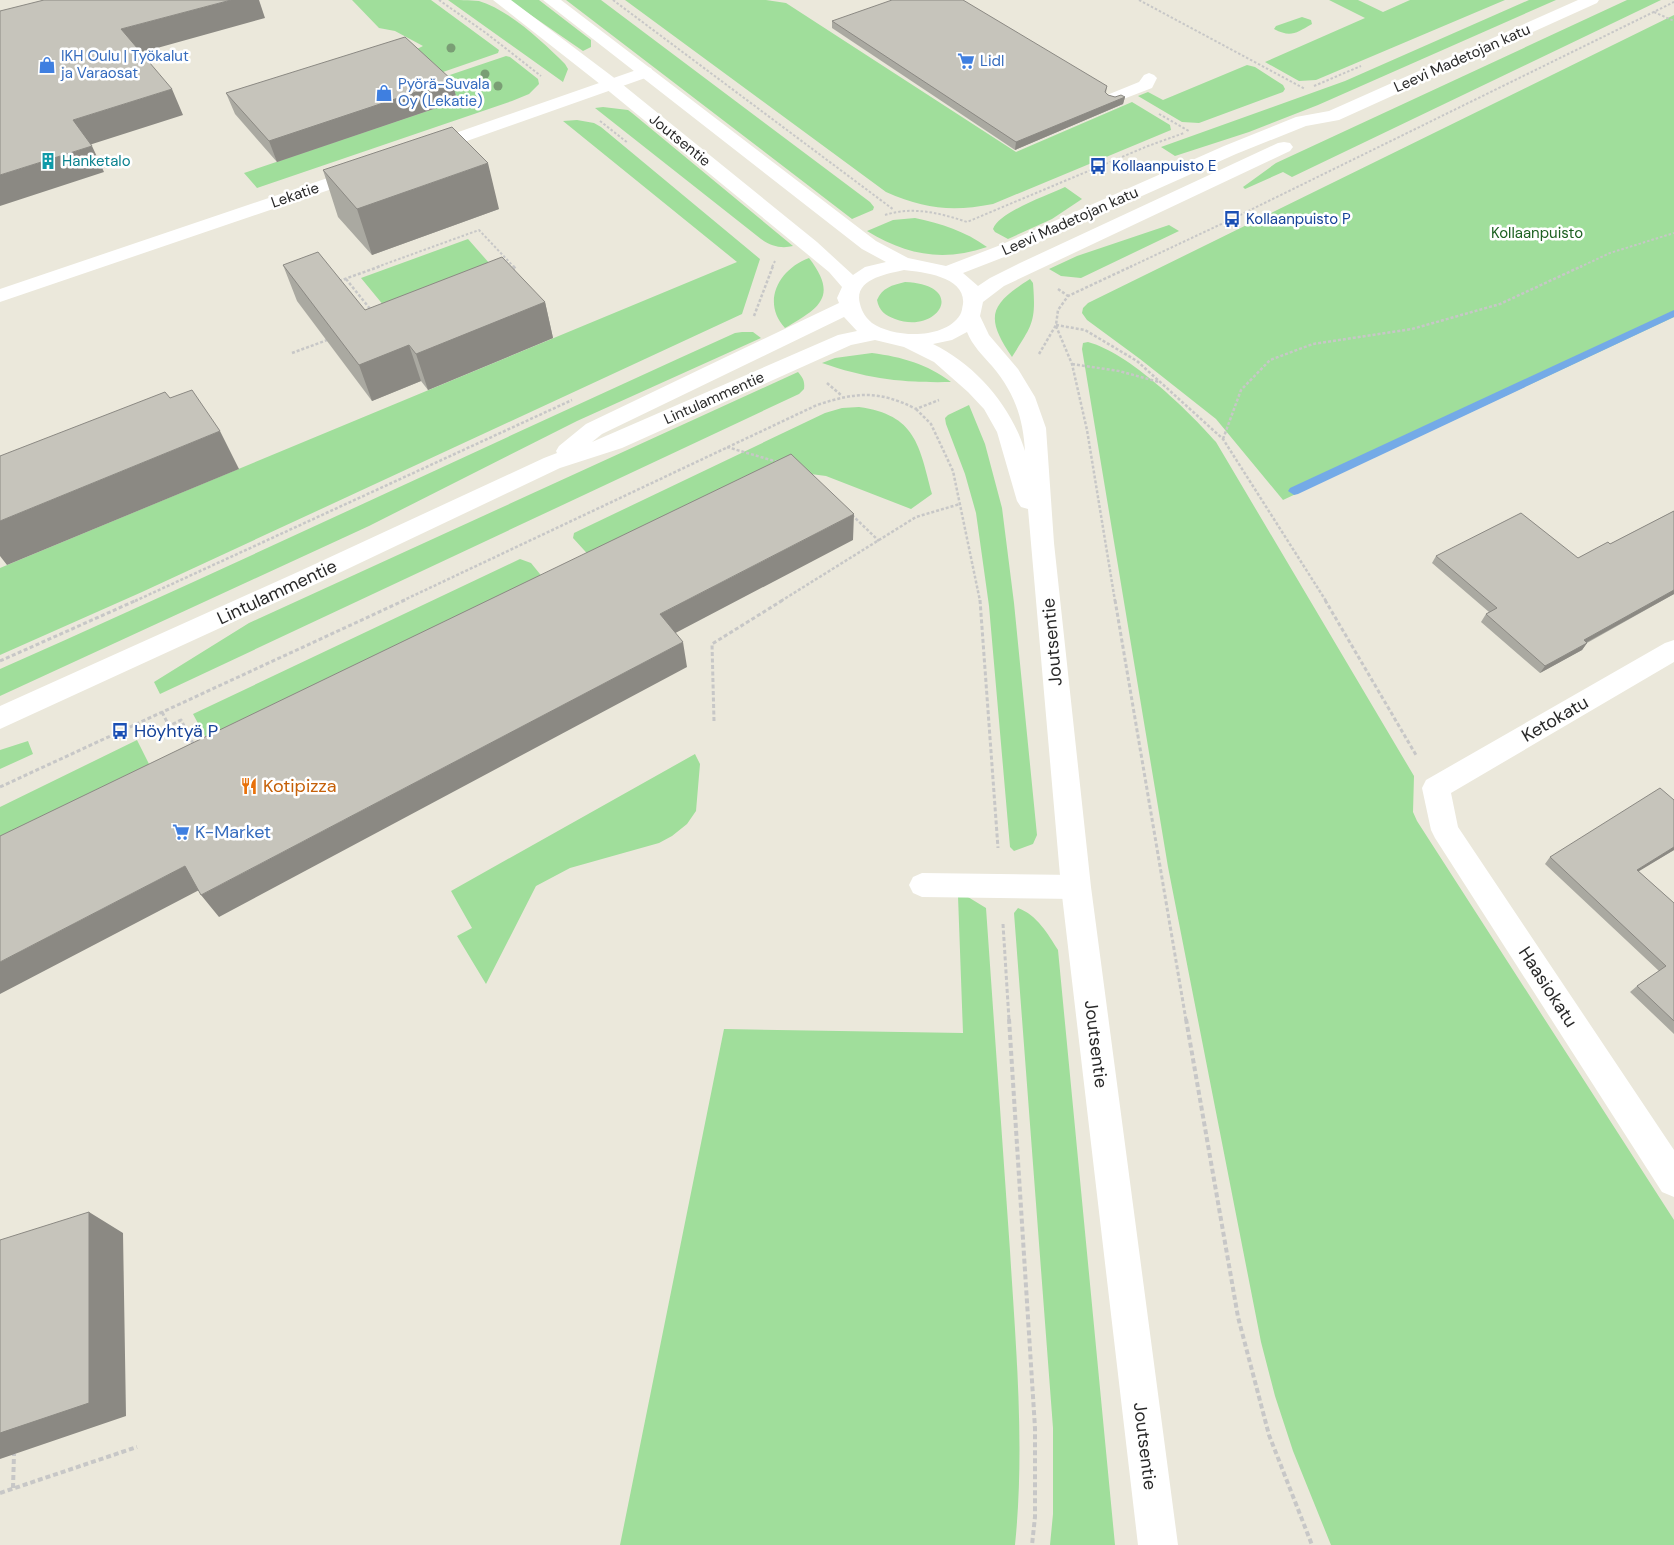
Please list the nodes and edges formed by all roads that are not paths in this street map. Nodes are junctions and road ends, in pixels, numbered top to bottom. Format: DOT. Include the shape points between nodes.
graph roads {
  1 [pos="501,0"];
  2 [pos="552,0"];
  3 [pos="1591,0"];
  4 [pos="645,72"];
  5 [pos="1148,78"];
  6 [pos="611,84"];
  7 [pos="1113,98"];
  8 [pos="1333,116"];
  9 [pos="410,155"];
  10 [pos="382,165"];
  11 [pos="904,264"];
  12 [pos="946,272"];
  13 [pos="0,296"];
  14 [pos="850,297"];
  15 [pos="972,308"];
  16 [pos="875,334"];
  17 [pos="909,341"];
  18 [pos="552,463"];
  19 [pos="1042,542"];
  20 [pos="1674,650"];
  21 [pos="0,718"];
  22 [pos="1436,788"];
  23 [pos="922,885"];
  24 [pos="1076,887"];
  25 [pos="1674,1180"];
  26 [pos="1158,1545"];
  1 -- 6 [label="street, Joutsentie"];
  2 -- 4 [label="street, Joutsentie"];
  3 -- 8 [label="street, Leevi Madetojan katu"];
  4 -- 6 [label="street"];
  4 -- 11 [label="street, Joutsentie" via="869,245"];
  5 -- 7 [label="lane" via="1146,85"];
  6 -- 9 [label="street"];
  6 -- 14 [label="street, Joutsentie" via="836,268"];
  8 -- 12 [label="street, Leevi Madetojan katu" via="1302,121 1230,150 1006,250"];
  8 -- 15 [label="street, Leevi Madetojan katu" via="1319,131 1027,266 997,282"];
  10 -- 13 [label="street, Lekatie"];
  11 -- 12 [label="street" via="929,266"];
  11 -- 14 [label="street" via="871,272"];
  12 -- 15 [label="street" via="969,289"];
  14 -- 16 [label="street" via="855,321"];
  14 -- 18 [label="street, Lintulammentie" via="594,429"];
  15 -- 17 [label="street" via="960,328 942,336"];
  15 -- 19 [label="street, Joutsentie" via="979,337 1010,374 1024,397 1035,428"];
  16 -- 17 [label="street"];
  16 -- 18 [label="street, Lintulammentie" via="845,340 614,443"];
  17 -- 19 [label="street, Joutsentie" via="942,357 992,406 1008,432"];
  18 -- 21 [label="street, Lintulammentie"];
  19 -- 24 [label="street, Joutsentie"];
  20 -- 22 [label="street, Ketokatu"];
  22 -- 25 [label="street, Haasiokatu" via="1445,830"];
  23 -- 24 [label="lane"];
  24 -- 26 [label="street, Joutsentie"];
}
